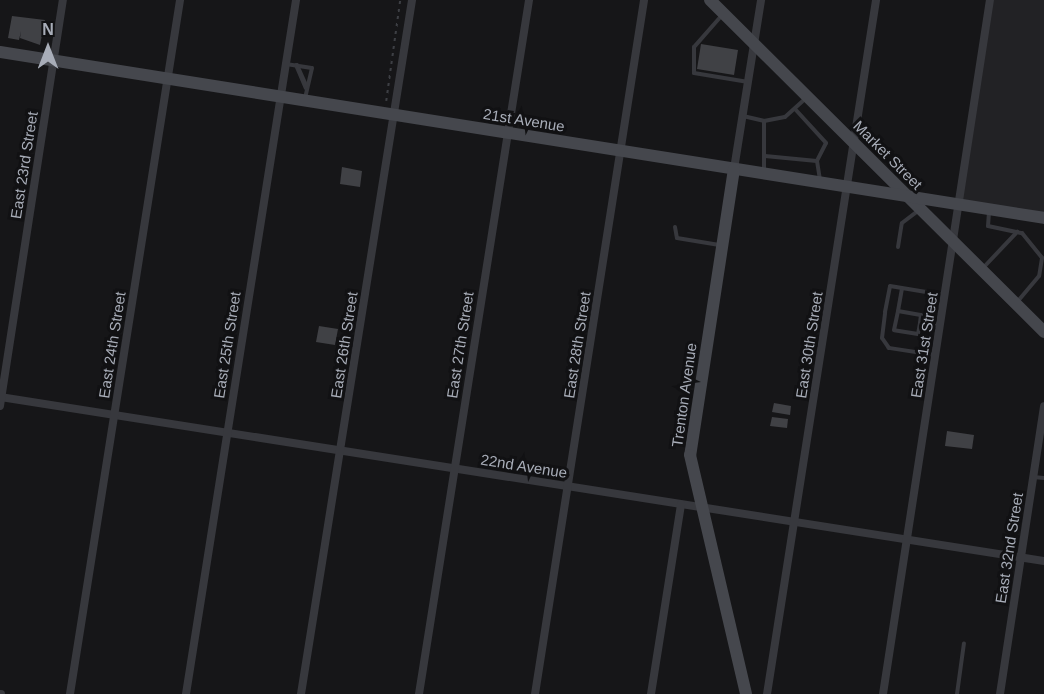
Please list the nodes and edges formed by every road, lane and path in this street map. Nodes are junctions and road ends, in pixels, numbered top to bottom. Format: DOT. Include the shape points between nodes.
graph roads {
  1 [pos="63,0"];
  2 [pos="180,0"];
  3 [pos="296,0"];
  4 [pos="400,0"];
  5 [pos="412,0"];
  6 [pos="529,0"];
  7 [pos="644,0"];
  8 [pos="710,0"];
  9 [pos="761,0"];
  10 [pos="876,0"];
  11 [pos="990,0"];
  12 [pos="723,13"];
  13 [pos="754,44"];
  14 [pos="0,52"];
  15 [pos="54,60"];
  16 [pos="286,64"];
  17 [pos="296,65"];
  18 [pos="168,78"];
  19 [pos="748,82"];
  20 [pos="306,94"];
  21 [pos="280,96"];
  22 [pos="808,96"];
  23 [pos="395,109"];
  24 [pos="795,109"];
  25 [pos="743,116"];
  26 [pos="764,121"];
  27 [pos="508,133"];
  28 [pos="855,142"];
  29 [pos="621,151"];
  30 [pos="765,156"];
  31 [pos="817,161"];
  32 [pos="734,169"];
  33 [pos="764,174"];
  34 [pos="819,182"];
  35 [pos="848,187"];
  36 [pos="909,197"];
  37 [pos="959,205"];
  38 [pos="921,209"];
  39 [pos="990,210"];
  40 [pos="1044,218"];
  41 [pos="675,227"];
  42 [pos="1018,231"];
  43 [pos="954,241"];
  44 [pos="722,245"];
  45 [pos="898,247"];
  46 [pos="981,269"];
  47 [pos="902,288"];
  48 [pos="945,295"];
  49 [pos="1016,303"];
  50 [pos="898,311"];
  51 [pos="920,323"];
  52 [pos="940,327"];
  53 [pos="1044,332"];
  54 [pos="935,355"];
  55 [pos="0,400"];
  56 [pos="1044,406"];
  57 [pos="114,415"];
  58 [pos="227,432"];
  59 [pos="341,450"];
  60 [pos="454,468"];
  61 [pos="1033,477"];
  62 [pos="1044,478"];
  63 [pos="569,486"];
  64 [pos="681,504"];
  65 [pos="702,507"];
  66 [pos="795,522"];
  67 [pos="909,540"];
  68 [pos="1021,558"];
  69 [pos="1044,561"];
  70 [pos="964,643"];
  71 [pos="70,694"];
  72 [pos="186,694"];
  73 [pos="301,694"];
  74 [pos="419,694"];
  75 [pos="535,694"];
  76 [pos="651,694"];
  77 [pos="746,694"];
  78 [pos="767,694"];
  79 [pos="883,694"];
  80 [pos="957,694"];
  81 [pos="1000,694"];
  1 -- 15 [label="street, East 23rd Street"];
  2 -- 18 [label="street, East 24th Street"];
  3 -- 16 [label="street, East 25th Street"];
  4 -- 23 [label="path" via="384,101"];
  5 -- 23 [label="street, East 26th Street"];
  6 -- 27 [label="street, East 27th Street"];
  7 -- 29 [label="street, East 28th Street"];
  8 -- 12 [label="street, Market Street"];
  9 -- 13 [label="street"];
  10 -- 28 [label="street, East 30th Street"];
  11 -- 37 [label="street, East 31st Street"];
  12 -- 13 [label="street, Market Street"];
  12 -- 19 [label="lane" via="694,47 694,73"];
  13 -- 19 [label="street"];
  13 -- 22 [label="street, Market Street"];
  14 -- 15 [label="street, 21st Avenue"];
  15 -- 18 [label="street, 21st Avenue"];
  15 -- 55 [label="street, East 23rd Street"];
  16 -- 17 [label="lane"];
  16 -- 21 [label="street, East 25th Street"];
  17 -- 20 [label="lane" via="302,68"];
  17 -- 20 [label="lane" via="312,68"];
  18 -- 21 [label="street, 21st Avenue"];
  18 -- 57 [label="street, East 24th Street"];
  19 -- 25 [label="street"];
  20 -- 21 [label="street, 21st Avenue"];
  20 -- 23 [label="street, 21st Avenue"];
  21 -- 58 [label="street, East 25th Street"];
  22 -- 24 [label="lane"];
  22 -- 28 [label="street, Market Street"];
  23 -- 27 [label="street, 21st Avenue"];
  23 -- 59 [label="street, East 26th Street"];
  24 -- 26 [label="lane"];
  24 -- 31 [label="lane" via="826,143"];
  25 -- 26 [label="lane"];
  25 -- 32 [label="street"];
  26 -- 30 [label="lane"];
  27 -- 29 [label="street, 21st Avenue"];
  27 -- 60 [label="street, East 27th Street"];
  28 -- 35 [label="street, East 30th Street"];
  28 -- 36 [label="street, Market Street"];
  29 -- 32 [label="street, 21st Avenue"];
  29 -- 63 [label="street, East 28th Street"];
  30 -- 31 [label="lane"];
  30 -- 33 [label="lane"];
  31 -- 34 [label="lane"];
  32 -- 33 [label="street, 21st Avenue"];
  32 -- 44 [label="street, Trenton Avenue"];
  33 -- 34 [label="street, 21st Avenue"];
  34 -- 35 [label="street, 21st Avenue"];
  35 -- 36 [label="street, 21st Avenue"];
  35 -- 66 [label="street, East 30th Street"];
  36 -- 37 [label="street, 21st Avenue"];
  36 -- 38 [label="street, Market Street"];
  37 -- 39 [label="street, 21st Avenue"];
  37 -- 43 [label="street, East 31st Street"];
  38 -- 43 [label="street, Market Street"];
  38 -- 45 [label="lane" via="902,224"];
  39 -- 40 [label="street, 21st Avenue"];
  39 -- 42 [label="lane" via="988,226 993,231"];
  41 -- 44 [label="lane" via="677,238"];
  42 -- 46 [label="lane"];
  42 -- 49 [label="lane" via="1042,258 1039,276"];
  43 -- 46 [label="street, Market Street"];
  43 -- 48 [label="street, East 31st Street"];
  44 -- 65 [label="street, Trenton Avenue" via="691,444"];
  46 -- 49 [label="street, Market Street"];
  47 -- 48 [label="lane"];
  47 -- 50 [label="lane"];
  47 -- 54 [label="lane" via="890,286 885,344"];
  48 -- 52 [label="street, East 31st Street"];
  49 -- 53 [label="street, Market Street"];
  50 -- 51 [label="lane" via="921,315"];
  50 -- 51 [label="lane" via="894,330 918,334"];
  51 -- 52 [label="lane"];
  52 -- 54 [label="street, East 31st Street"];
  54 -- 67 [label="street, East 31st Street"];
  55 -- 57 [label="street, 22nd Avenue"];
  56 -- 61 [label="street, East 32nd Street"];
  57 -- 58 [label="street, 22nd Avenue"];
  57 -- 71 [label="street, East 24th Street"];
  58 -- 59 [label="street, 22nd Avenue"];
  58 -- 72 [label="street, East 25th Street"];
  59 -- 60 [label="street, 22nd Avenue"];
  59 -- 73 [label="street, East 26th Street"];
  60 -- 63 [label="street, 22nd Avenue"];
  60 -- 74 [label="street, East 27th Street"];
  61 -- 62 [label="lane"];
  61 -- 68 [label="street, East 32nd Street"];
  63 -- 64 [label="street, 22nd Avenue"];
  63 -- 75 [label="street, East 28th Street"];
  64 -- 65 [label="street, 22nd Avenue"];
  64 -- 76 [label="street"];
  65 -- 66 [label="street, 22nd Avenue"];
  65 -- 77 [label="street, Trenton Avenue"];
  66 -- 67 [label="street, 22nd Avenue"];
  66 -- 78 [label="street, East 30th Street"];
  67 -- 68 [label="street, 22nd Avenue"];
  67 -- 79 [label="street, East 31st Street"];
  68 -- 69 [label="street, 22nd Avenue"];
  68 -- 81 [label="street, East 32nd Street"];
  70 -- 80 [label="lane"];
}
